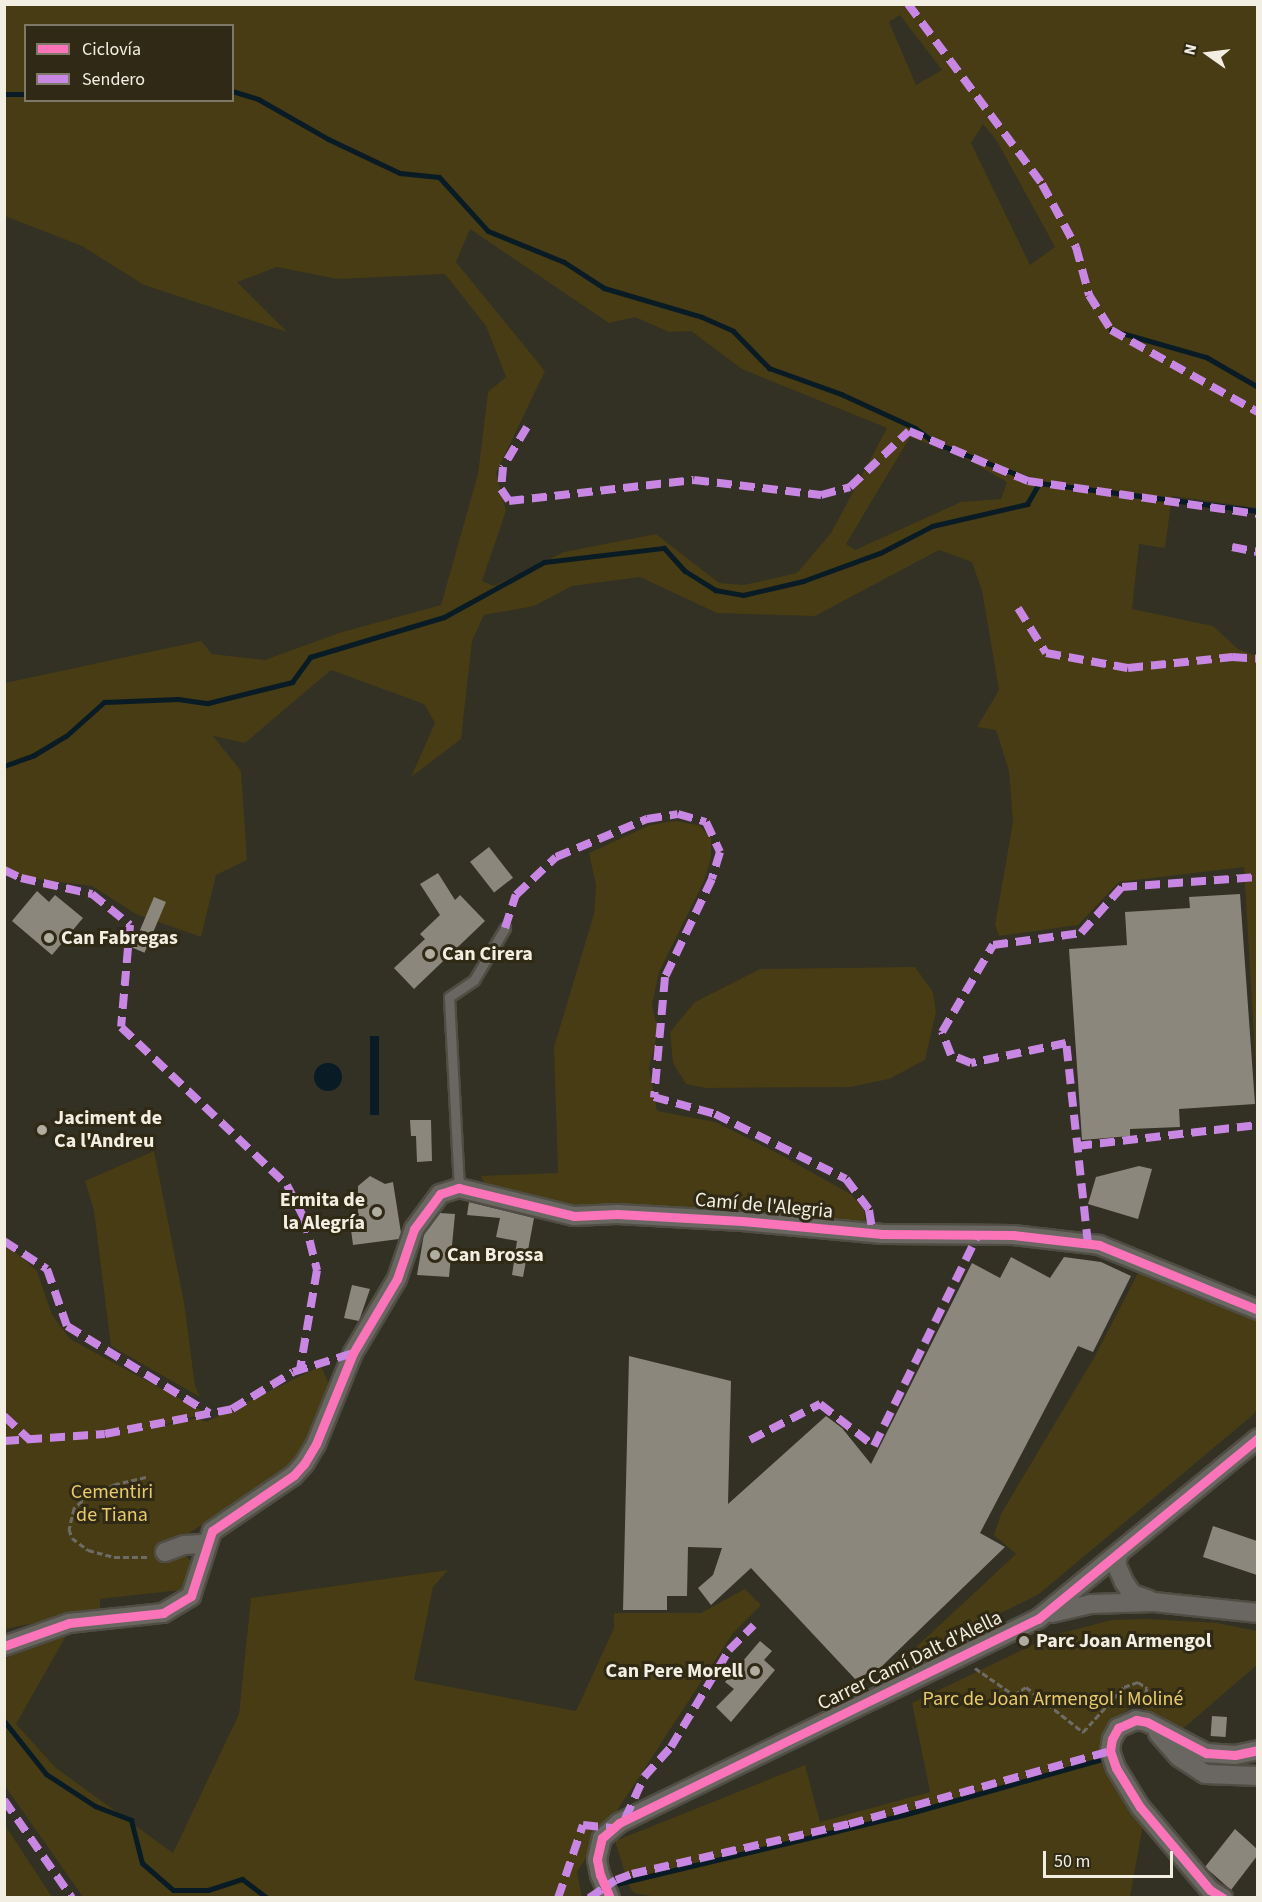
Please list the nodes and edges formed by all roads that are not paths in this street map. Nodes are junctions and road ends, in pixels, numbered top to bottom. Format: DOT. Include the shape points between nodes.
graph roads {
  1 [pos="505,928"];
  2 [pos="459,1188"];
  3 [pos="1257,1310"];
  4 [pos="1257,1438"];
  5 [pos="206,1544"];
  6 [pos="165,1552"];
  7 [pos="1118,1556"];
  8 [pos="1154,1602"];
  9 [pos="1257,1613"];
  10 [pos="1047,1614"];
  11 [pos="4,1646"];
  12 [pos="1152,1724"];
  13 [pos="1257,1750"];
  14 [pos="1257,1776"];
  15 [pos="610,1898"];
  16 [pos="1223,1898"];
  1 -- 2 [label="lane" via="474,980 450,997"];
  2 -- 3 [label="street, Camí de l'Alegria" via="574,1216 617,1214 882,1234 1013,1235 1099,1245"];
  2 -- 5 [label="street" via="440,1194 414,1229 397,1279 353,1353 304,1464 294,1475 220,1522"];
  4 -- 7 [label="street, Carrer Camí Dalt d'Alella"];
  5 -- 6 [label="street" via="184,1545"];
  5 -- 11 [label="street" via="196,1587 173,1610 69,1623"];
  7 -- 8 [label="street" via="1116,1564 1132,1594"];
  7 -- 10 [label="street, Carrer Camí Dalt d'Alella"];
  8 -- 9 [label="street"];
  8 -- 10 [label="street" via="1091,1604"];
  10 -- 15 [label="street, Carrer Camí Dalt d'Alella" via="625,1819 599,1845 600,1875"];
  12 -- 13 [label="street" via="1206,1753 1228,1755"];
  12 -- 14 [label="street" via="1194,1769 1212,1776"];
  12 -- 16 [label="street" via="1136,1720 1118,1728 1112,1739 1111,1757 1140,1807 1210,1890"];
}
